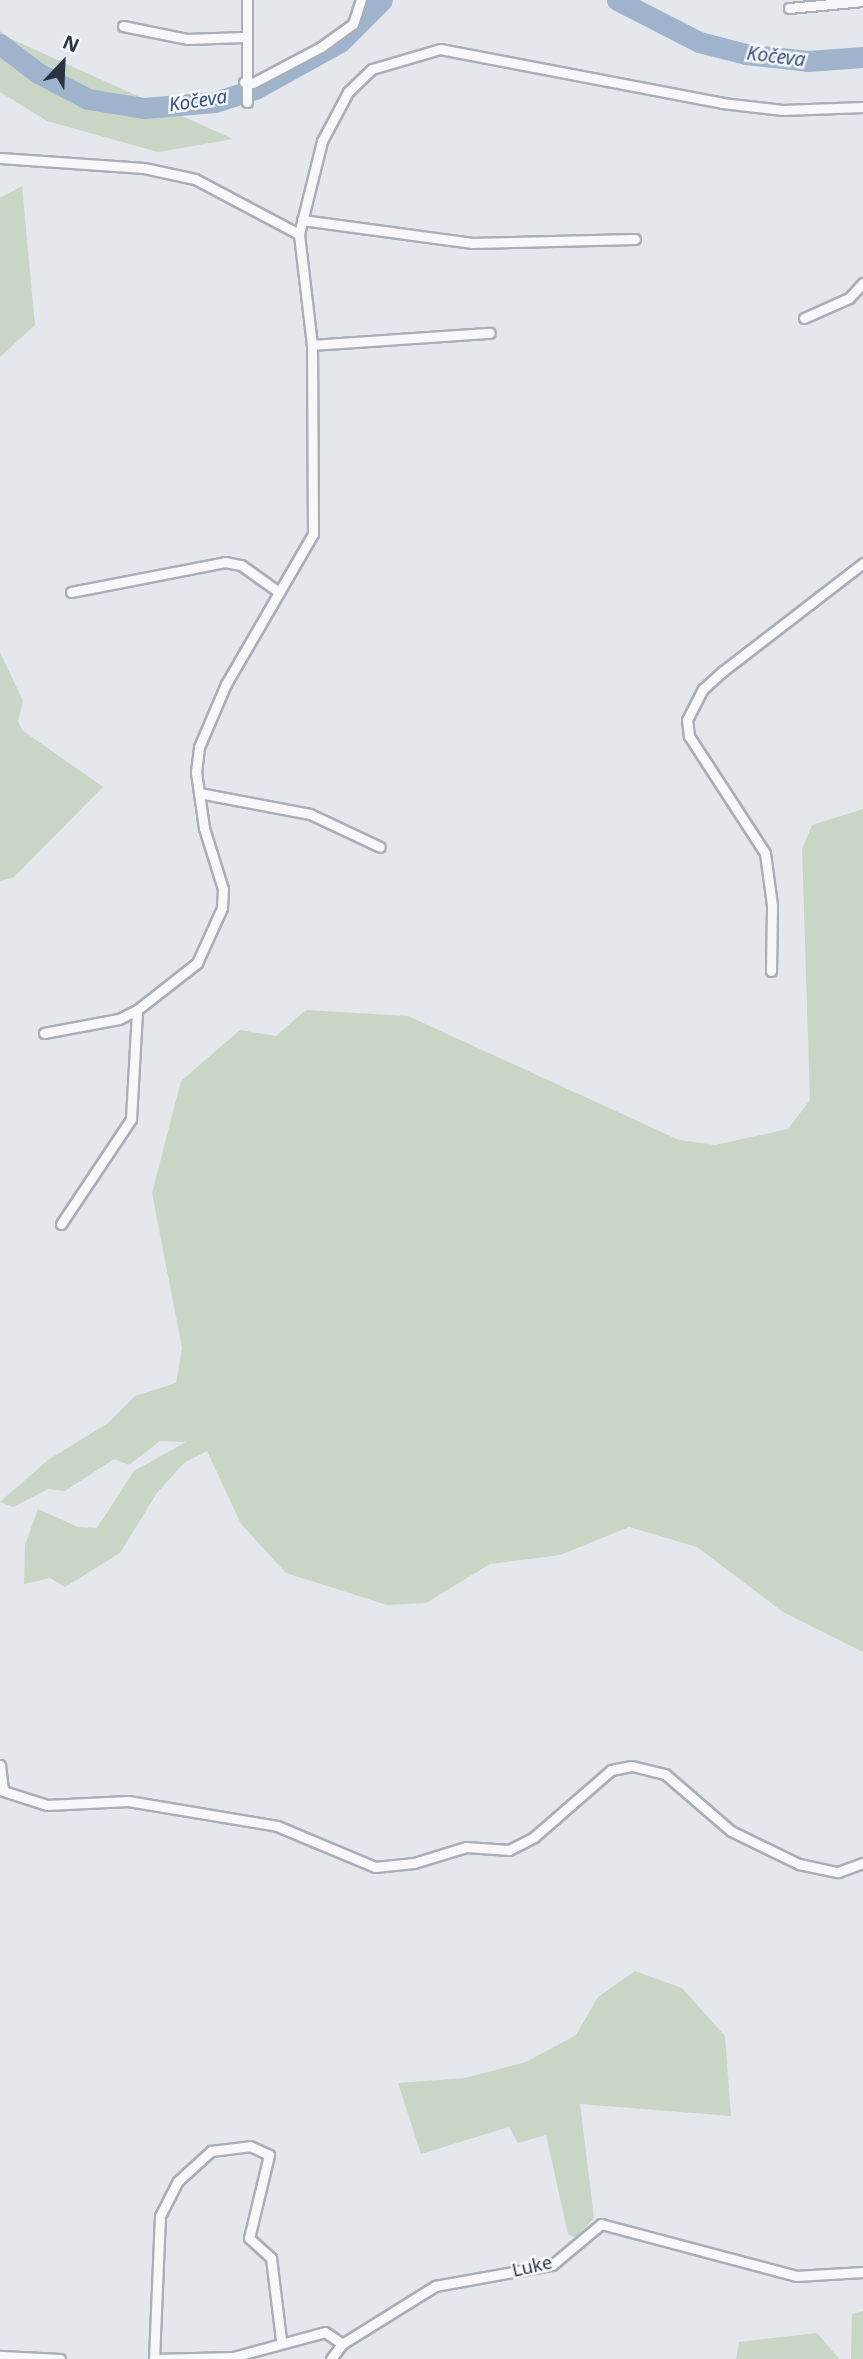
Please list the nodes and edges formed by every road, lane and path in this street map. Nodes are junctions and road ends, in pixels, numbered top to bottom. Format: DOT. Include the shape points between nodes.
graph roads {
  1 [pos="247,0"];
  2 [pos="361,0"];
  3 [pos="863,1"];
  4 [pos="789,8"];
  5 [pos="123,26"];
  6 [pos="244,37"];
  7 [pos="244,84"];
  8 [pos="247,101"];
  9 [pos="863,107"];
  10 [pos="0,158"];
  11 [pos="302,220"];
  12 [pos="299,234"];
  13 [pos="635,239"];
  14 [pos="863,283"];
  15 [pos="804,318"];
  16 [pos="490,333"];
  17 [pos="312,345"];
  18 [pos="863,563"];
  19 [pos="276,590"];
  20 [pos="71,592"];
  21 [pos="199,793"];
  22 [pos="380,847"];
  23 [pos="771,971"];
  24 [pos="137,1010"];
  25 [pos="44,1033"];
  26 [pos="61,1224"];
  27 [pos="0,1766"];
  28 [pos="1,1790"];
  29 [pos="863,1863"];
  30 [pos="863,2272"];
  31 [pos="281,2340"];
  32 [pos="342,2344"];
  33 [pos="0,2356"];
  34 [pos="60,2359"];
  35 [pos="155,2359"];
  36 [pos="331,2359"];
  1 -- 6 [label="street"];
  2 -- 7 [label="street" via="353,24 321,47"];
  3 -- 4 [label="street"];
  5 -- 6 [label="street" via="187,39"];
  6 -- 7 [label="street"];
  7 -- 8 [label="street"];
  9 -- 11 [label="street" via="783,110 508,64 465,51 406,55 372,69 348,92 322,141"];
  10 -- 12 [label="street" via="144,168 195,179"];
  11 -- 12 [label="street"];
  11 -- 13 [label="street" via="446,242 555,245"];
  12 -- 17 [label="street"];
  14 -- 15 [label="street" via="849,298"];
  16 -- 17 [label="street"];
  17 -- 19 [label="street" via="313,534"];
  18 -- 23 [label="street" via="723,671 703,689 687,720 689,736 765,853 772,905"];
  19 -- 20 [label="street" via="241,565 225,562"];
  19 -- 21 [label="street" via="211,716 200,747"];
  21 -- 22 [label="street" via="310,814"];
  21 -- 24 [label="street" via="223,889 222,908 197,963"];
  24 -- 25 [label="street" via="119,1019"];
  24 -- 26 [label="street" via="131,1119"];
  27 -- 28 [label="street"];
  28 -- 29 [label="street" via="47,1805 128,1801 277,1826 375,1867 414,1863 466,1847 509,1850 534,1837 611,1770 632,1766 665,1774 731,1831 799,1864 838,1872"];
  30 -- 32 [label="street, Luke" via="796,2276 601,2224 552,2265 452,2280"];
  31 -- 32 [label="street" via="325,2332"];
  31 -- 35 [label="street" via="233,2357"];
  31 -- 35 [label="street" via="271,2258 249,2238 269,2155 250,2146 211,2151 178,2181 160,2216"];
  32 -- 36 [label="street, Luke"];
  33 -- 34 [label="street"];
}
